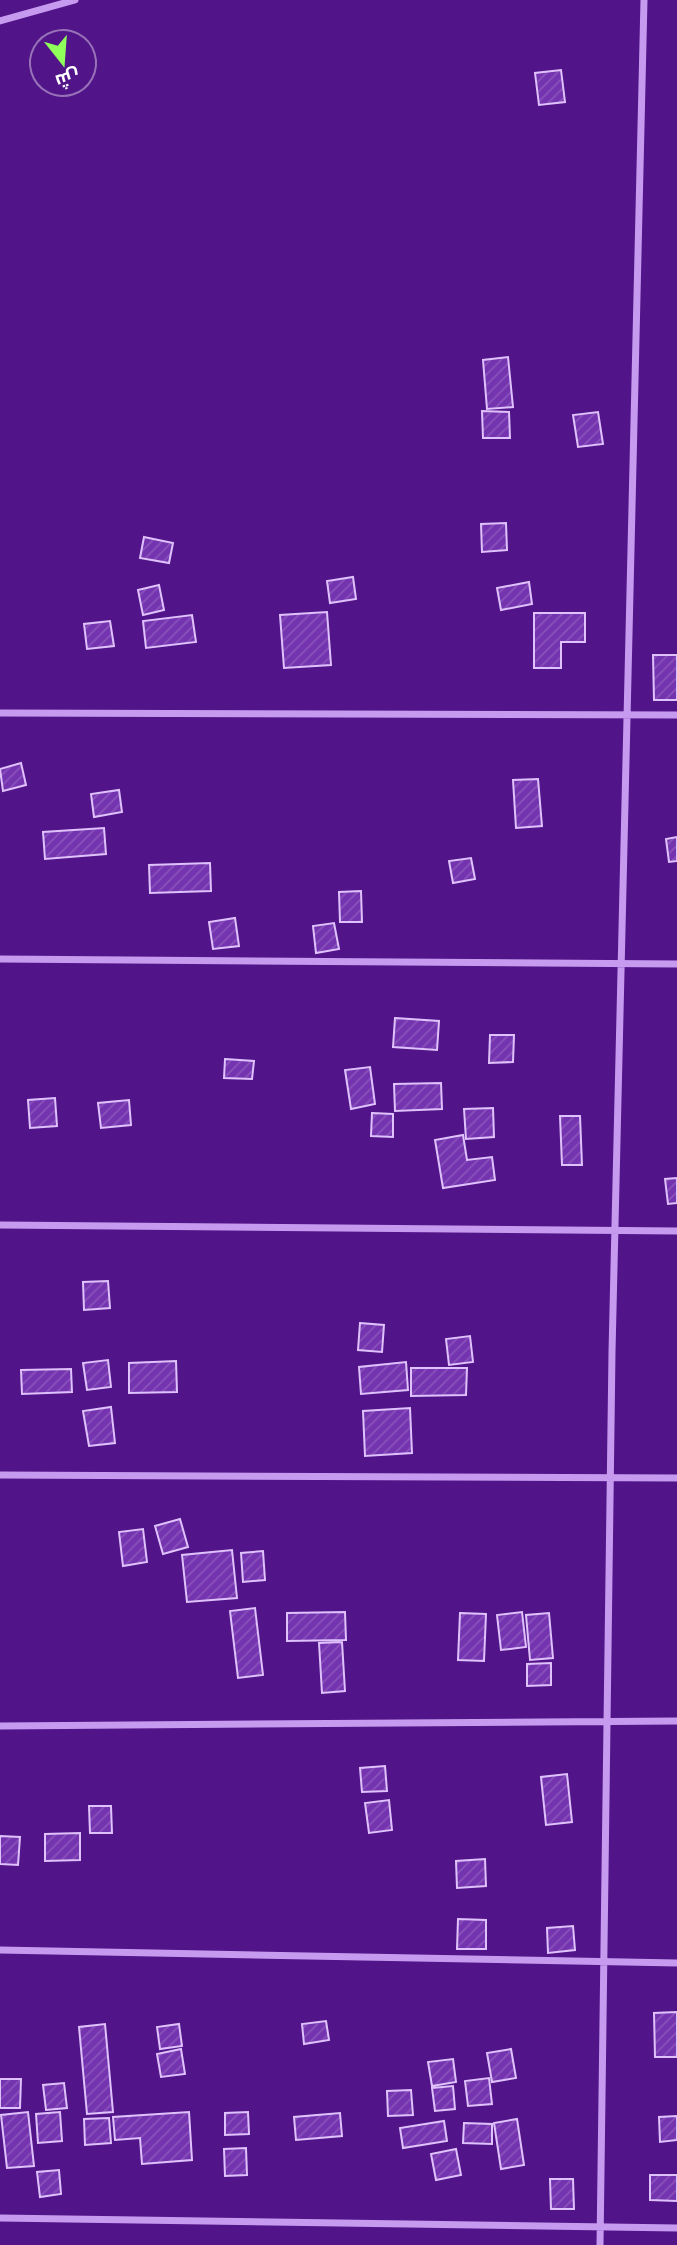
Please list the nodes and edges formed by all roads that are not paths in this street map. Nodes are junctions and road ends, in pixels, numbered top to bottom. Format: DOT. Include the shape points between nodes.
graph roads {
  1 [pos="75,0"];
  2 [pos="644,0"];
  3 [pos="0,21"];
  4 [pos="0,713"];
  5 [pos="627,715"];
  6 [pos="677,715"];
  7 [pos="0,959"];
  8 [pos="621,963"];
  9 [pos="677,964"];
  10 [pos="0,1225"];
  11 [pos="615,1230"];
  12 [pos="677,1231"];
  13 [pos="0,1475"];
  14 [pos="610,1477"];
  15 [pos="677,1478"];
  16 [pos="607,1721"];
  17 [pos="677,1721"];
  18 [pos="0,1726"];
  19 [pos="0,1950"];
  20 [pos="603,1962"];
  21 [pos="677,1963"];
  22 [pos="0,2218"];
  23 [pos="600,2227"];
  24 [pos="677,2228"];
  25 [pos="600,2245"];
  1 -- 3 [label="street"];
  2 -- 5 [label="street"];
  4 -- 5 [label="street"];
  5 -- 6 [label="street"];
  5 -- 8 [label="street"];
  7 -- 8 [label="street"];
  8 -- 9 [label="street"];
  8 -- 11 [label="street"];
  10 -- 11 [label="street"];
  11 -- 12 [label="street"];
  11 -- 14 [label="street"];
  13 -- 14 [label="street"];
  14 -- 15 [label="street"];
  14 -- 16 [label="street"];
  16 -- 17 [label="street"];
  16 -- 18 [label="street"];
  16 -- 20 [label="street"];
  19 -- 20 [label="street"];
  20 -- 21 [label="street"];
  20 -- 23 [label="street"];
  22 -- 23 [label="street"];
  23 -- 24 [label="street"];
  23 -- 25 [label="street"];
}
